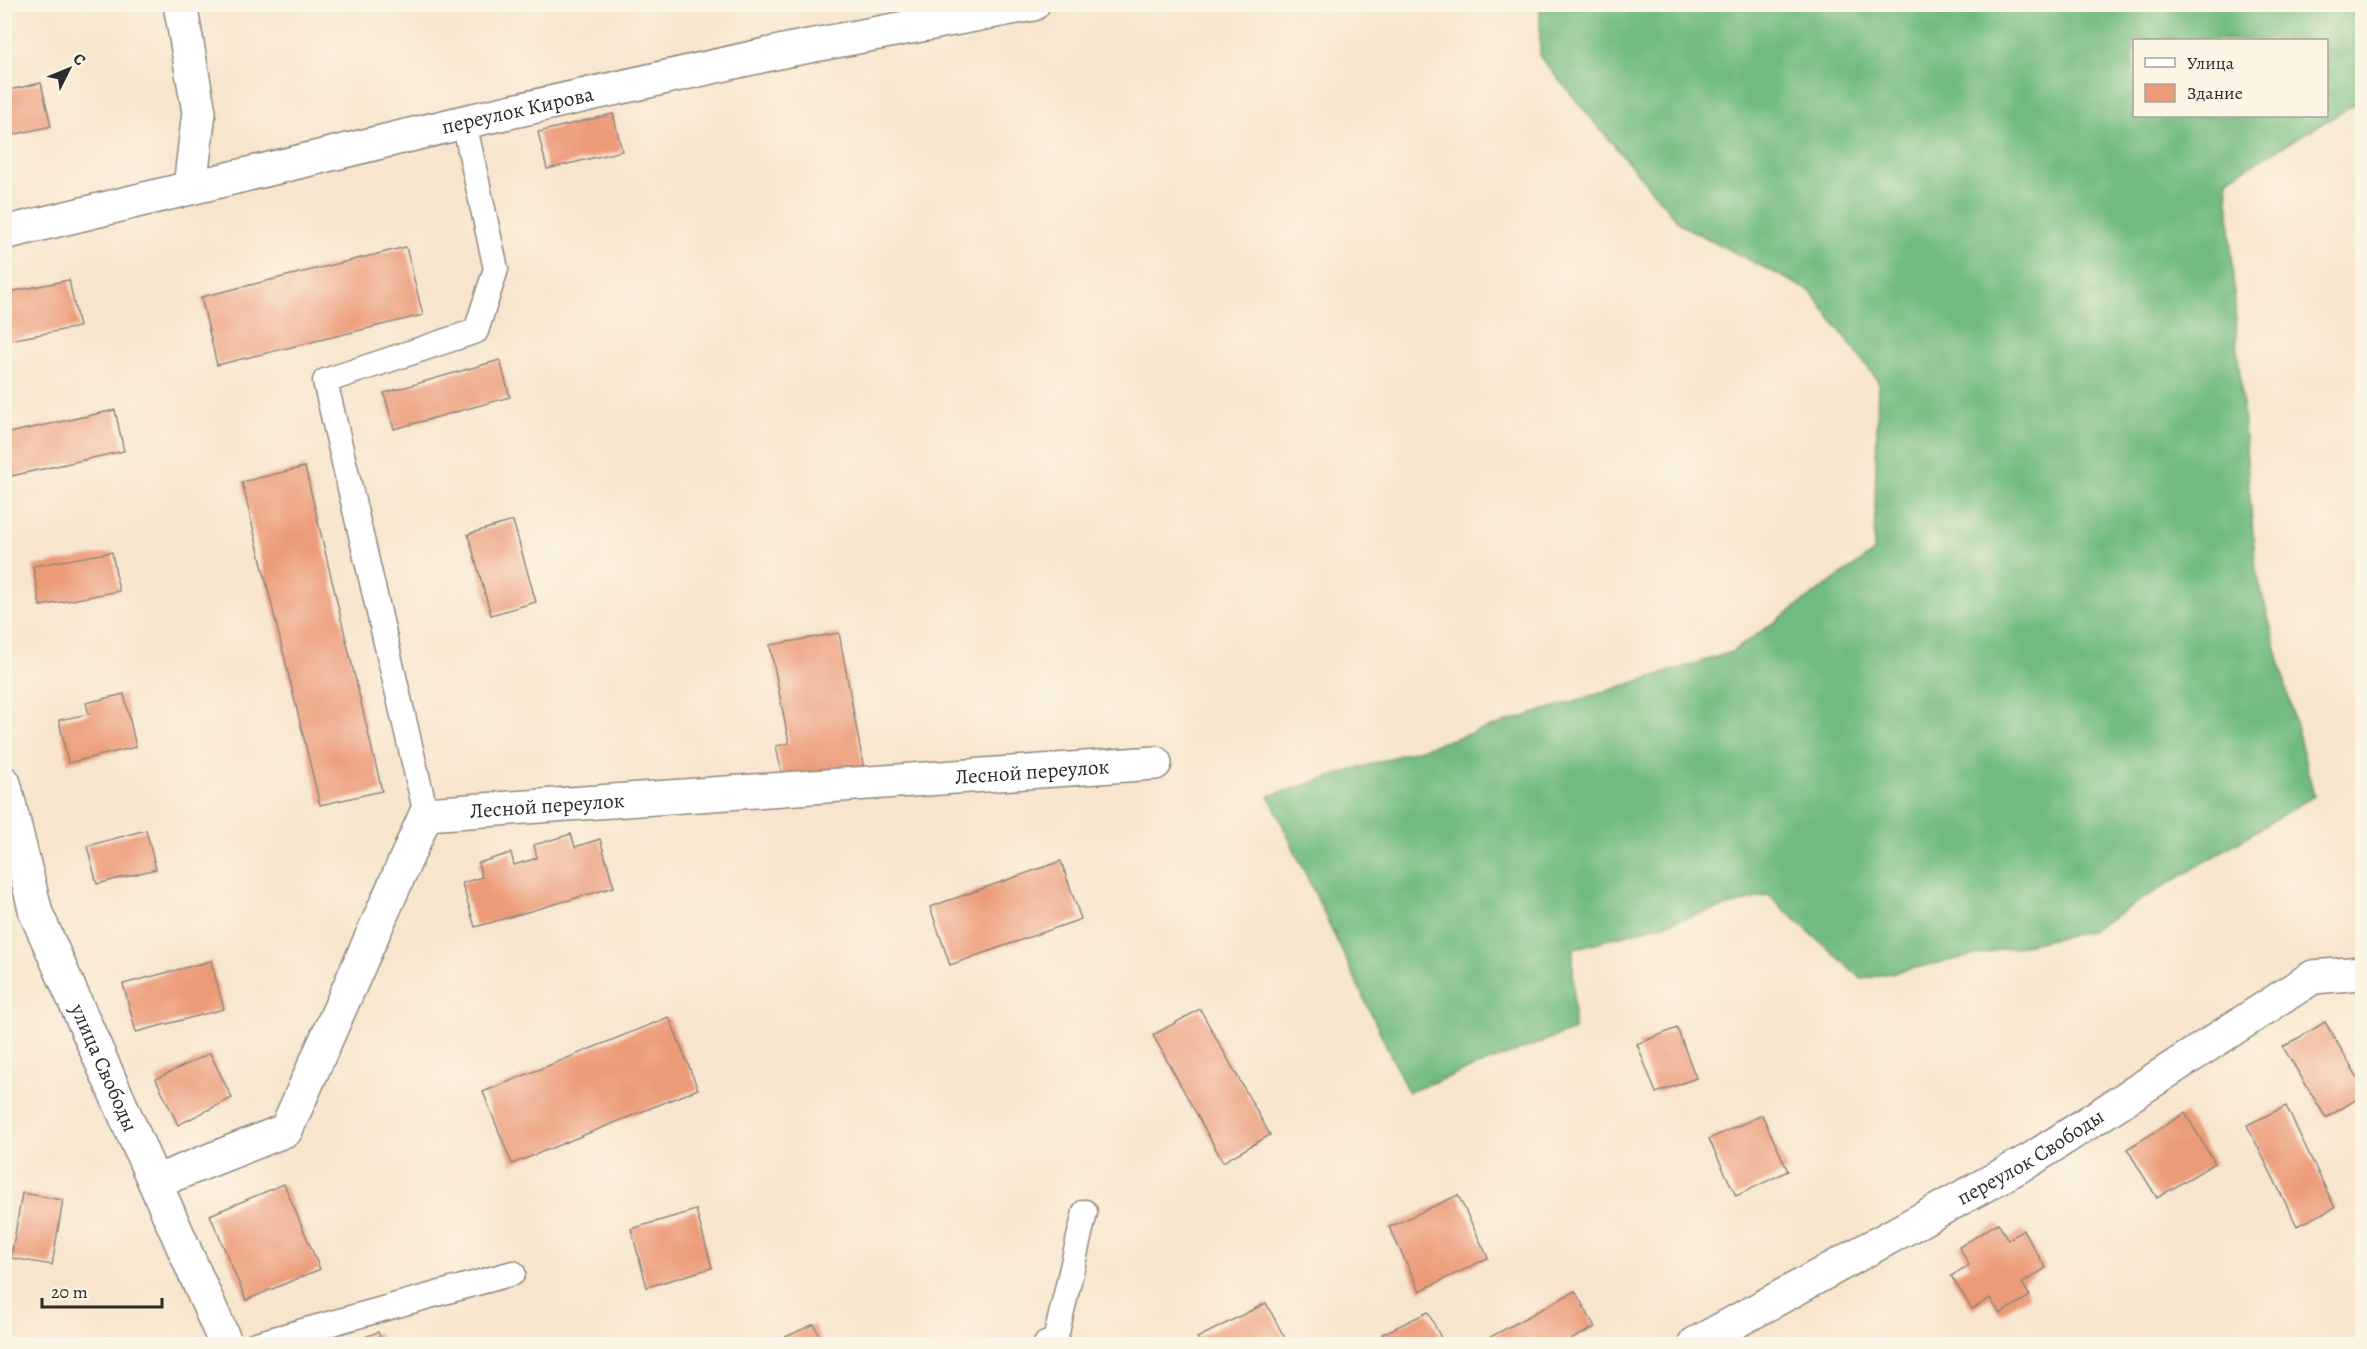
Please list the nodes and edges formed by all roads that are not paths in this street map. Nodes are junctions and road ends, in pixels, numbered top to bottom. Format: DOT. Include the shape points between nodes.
graph roads {
  1 [pos="180,4"];
  2 [pos="1033,4"];
  3 [pos="464,122"];
  4 [pos="190,188"];
  5 [pos="4,233"];
  6 [pos="1155,764"];
  7 [pos="4,783"];
  8 [pos="426,814"];
  9 [pos="2362,973"];
  10 [pos="155,1182"];
  11 [pos="1085,1212"];
  12 [pos="513,1273"];
  13 [pos="226,1344"];
  14 [pos="256,1344"];
  15 [pos="1046,1344"];
  16 [pos="1695,1344"];
  1 -- 4 [label="street" via="198,112"];
  2 -- 3 [label="street, переулок Кирова" via="788,50"];
  3 -- 4 [label="street, переулок Кирова"];
  3 -- 8 [label="lane" via="496,269 476,332 325,381"];
  4 -- 5 [label="street, переулок Кирова"];
  6 -- 8 [label="street, Лесной переулок"];
  7 -- 10 [label="street, улица Свободы" via="36,913"];
  8 -- 10 [label="street" via="286,1130"];
  9 -- 16 [label="street, переулок Свободы" via="2313,977 2032,1159"];
  10 -- 13 [label="street, улица Свободы"];
  11 -- 15 [label="lane" via="1055,1341"];
  12 -- 14 [label="lane"];
}
